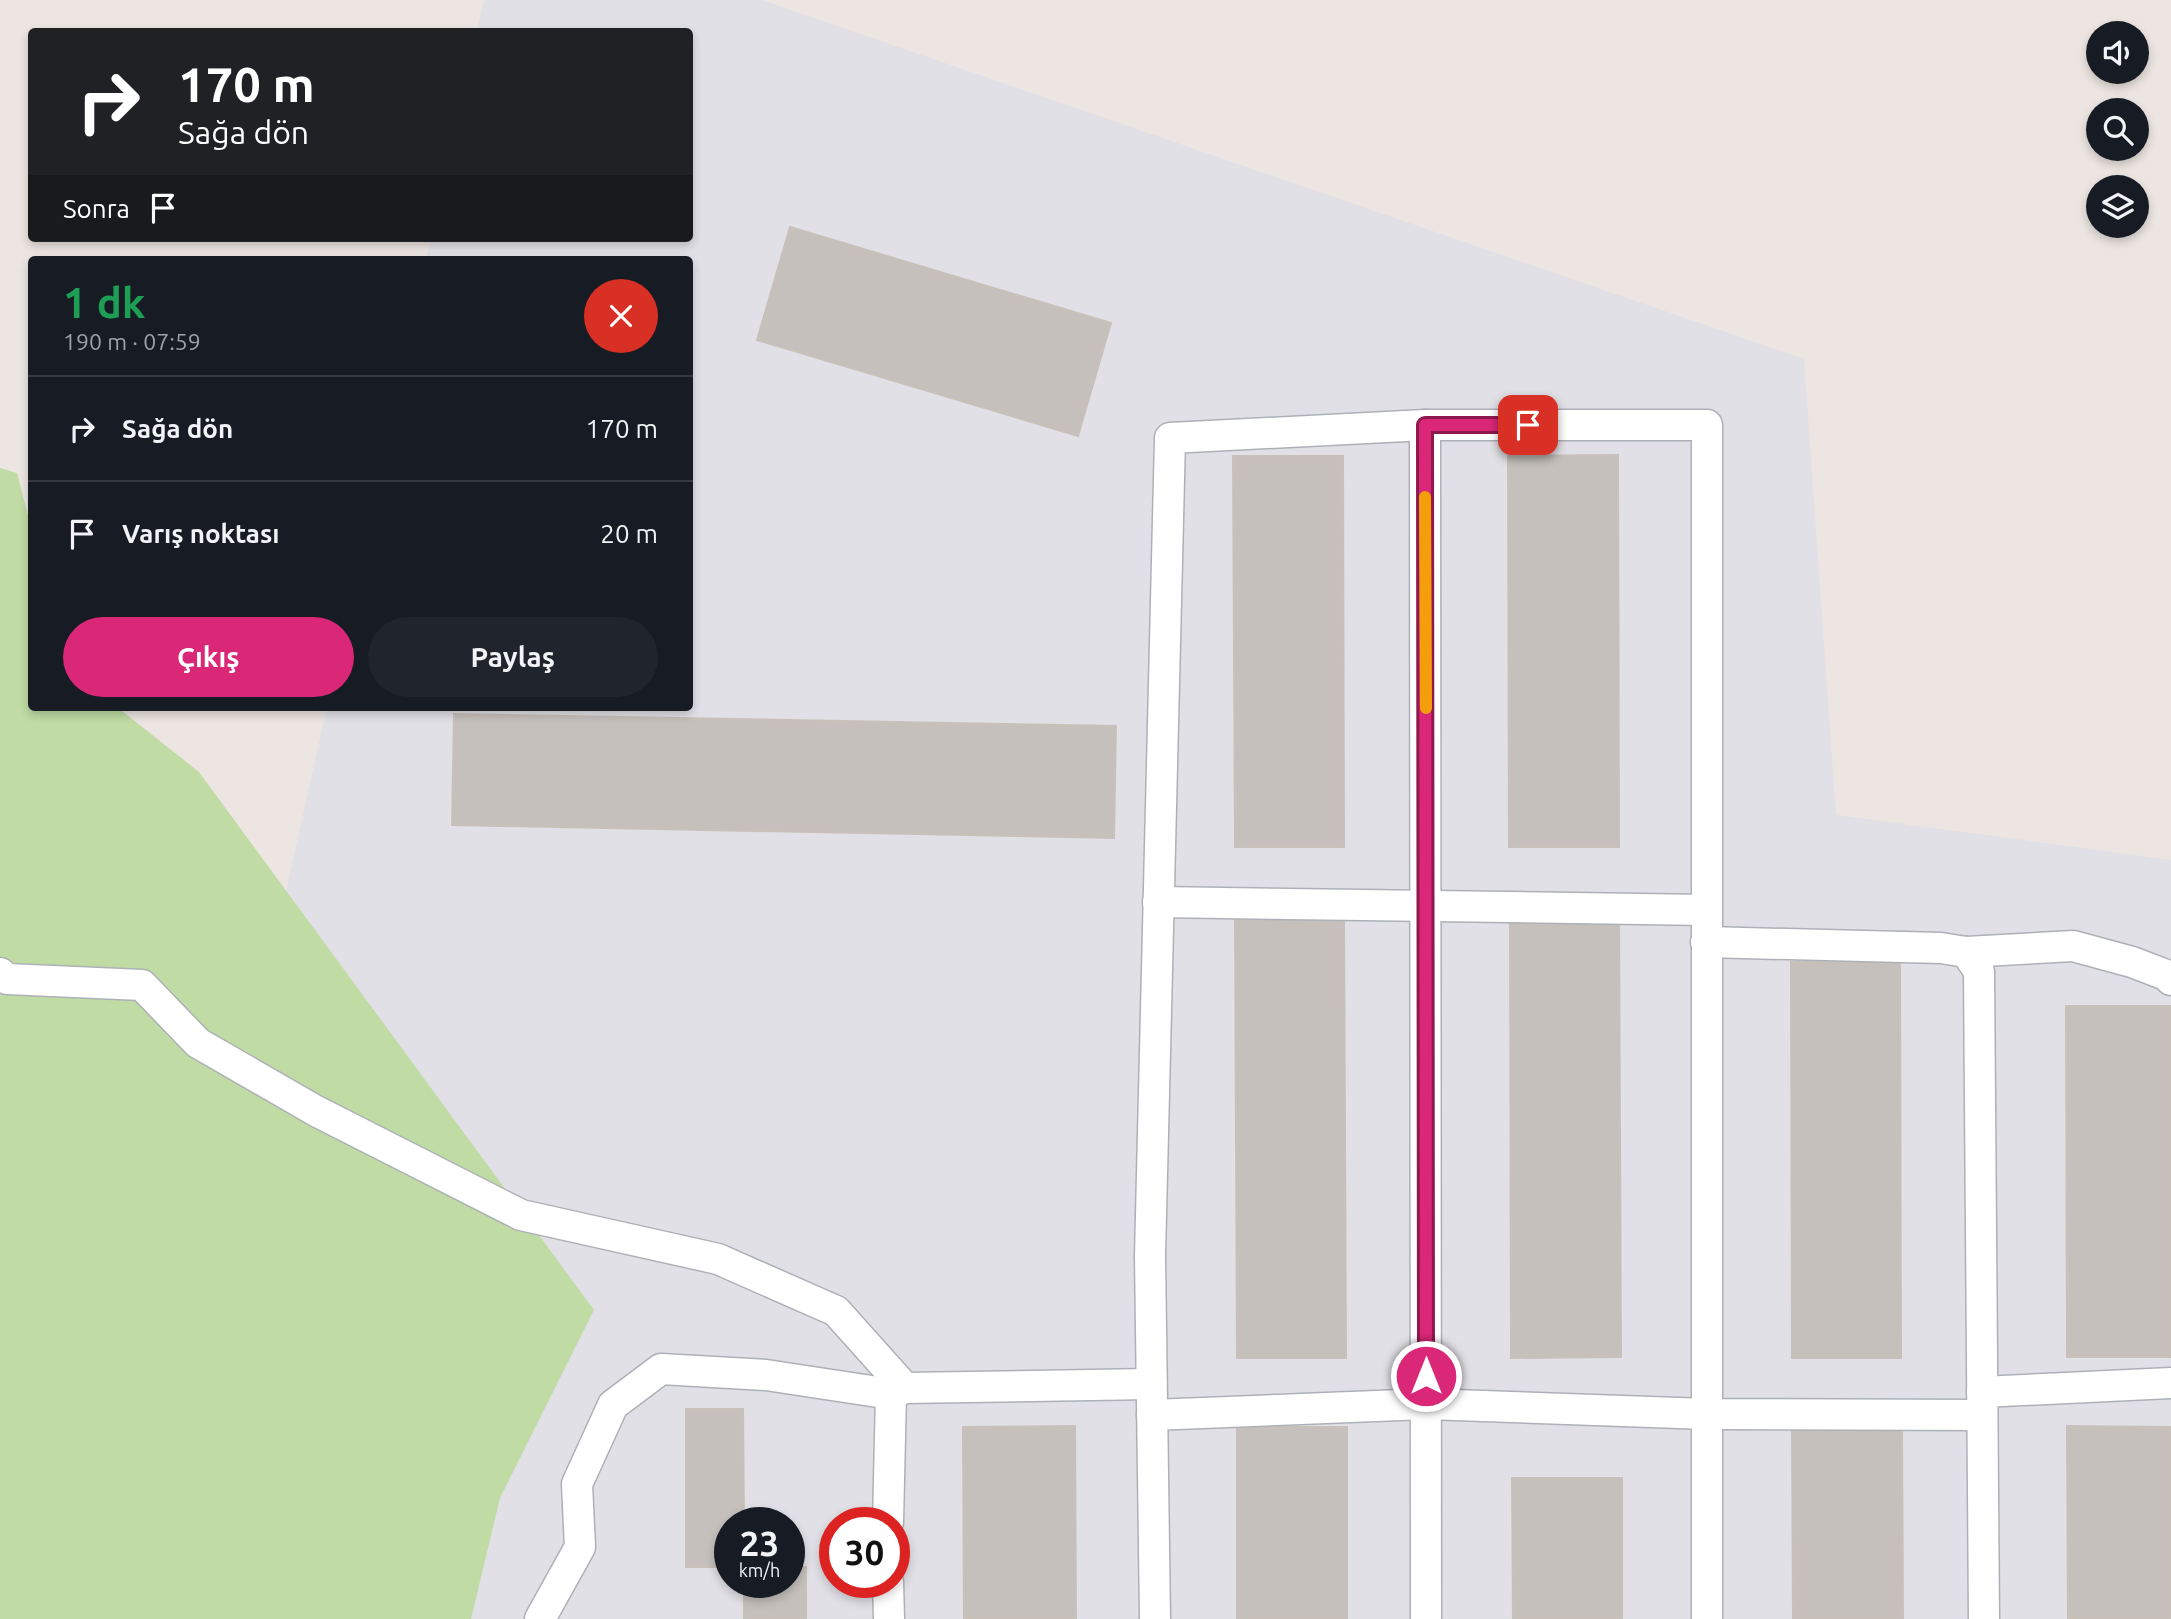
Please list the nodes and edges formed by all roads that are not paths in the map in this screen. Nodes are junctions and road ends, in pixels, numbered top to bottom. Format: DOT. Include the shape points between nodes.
graph roads {
  1 [pos="1425,425"];
  2 [pos="1158,902"];
  3 [pos="1426,906"];
  4 [pos="1706,910"];
  5 [pos="1706,943"];
  6 [pos="1966,952"];
  7 [pos="0,973"];
  8 [pos="2171,980"];
  9 [pos="2171,1383"];
  10 [pos="1151,1384"];
  11 [pos="898,1391"];
  12 [pos="1982,1403"];
  13 [pos="1426,1404"];
  14 [pos="1707,1414"];
  15 [pos="1152,1415"];
  16 [pos="889,1507"];
  17 [pos="888,1598"];
  18 [pos="540,1619"];
  19 [pos="889,1619"];
  20 [pos="1155,1619"];
  21 [pos="1426,1619"];
  22 [pos="1707,1619"];
  23 [pos="1984,1619"];
  1 -- 2 [label="street" via="1170,438"];
  1 -- 3 [label="street"];
  1 -- 4 [label="street" via="1707,425"];
  2 -- 3 [label="street"];
  2 -- 10 [label="street"];
  3 -- 4 [label="street"];
  3 -- 13 [label="street"];
  4 -- 5 [label="street"];
  5 -- 6 [label="street"];
  5 -- 14 [label="street"];
  6 -- 8 [label="street" via="2073,946 2132,962"];
  6 -- 12 [label="street" via="1979,971"];
  7 -- 11 [label="street" via="7,979 142,985 198,1042 316,1111 521,1215 718,1258 836,1311"];
  9 -- 12 [label="street"];
  10 -- 11 [label="street"];
  10 -- 15 [label="street"];
  11 -- 16 [label="street"];
  11 -- 18 [label="street" via="661,1369 613,1405 577,1484 580,1547"];
  12 -- 14 [label="street"];
  12 -- 23 [label="street"];
  13 -- 14 [label="street"];
  13 -- 15 [label="street"];
  13 -- 21 [label="street"];
  14 -- 22 [label="street"];
  15 -- 20 [label="street"];
  17 -- 19 [label="street"];
}
